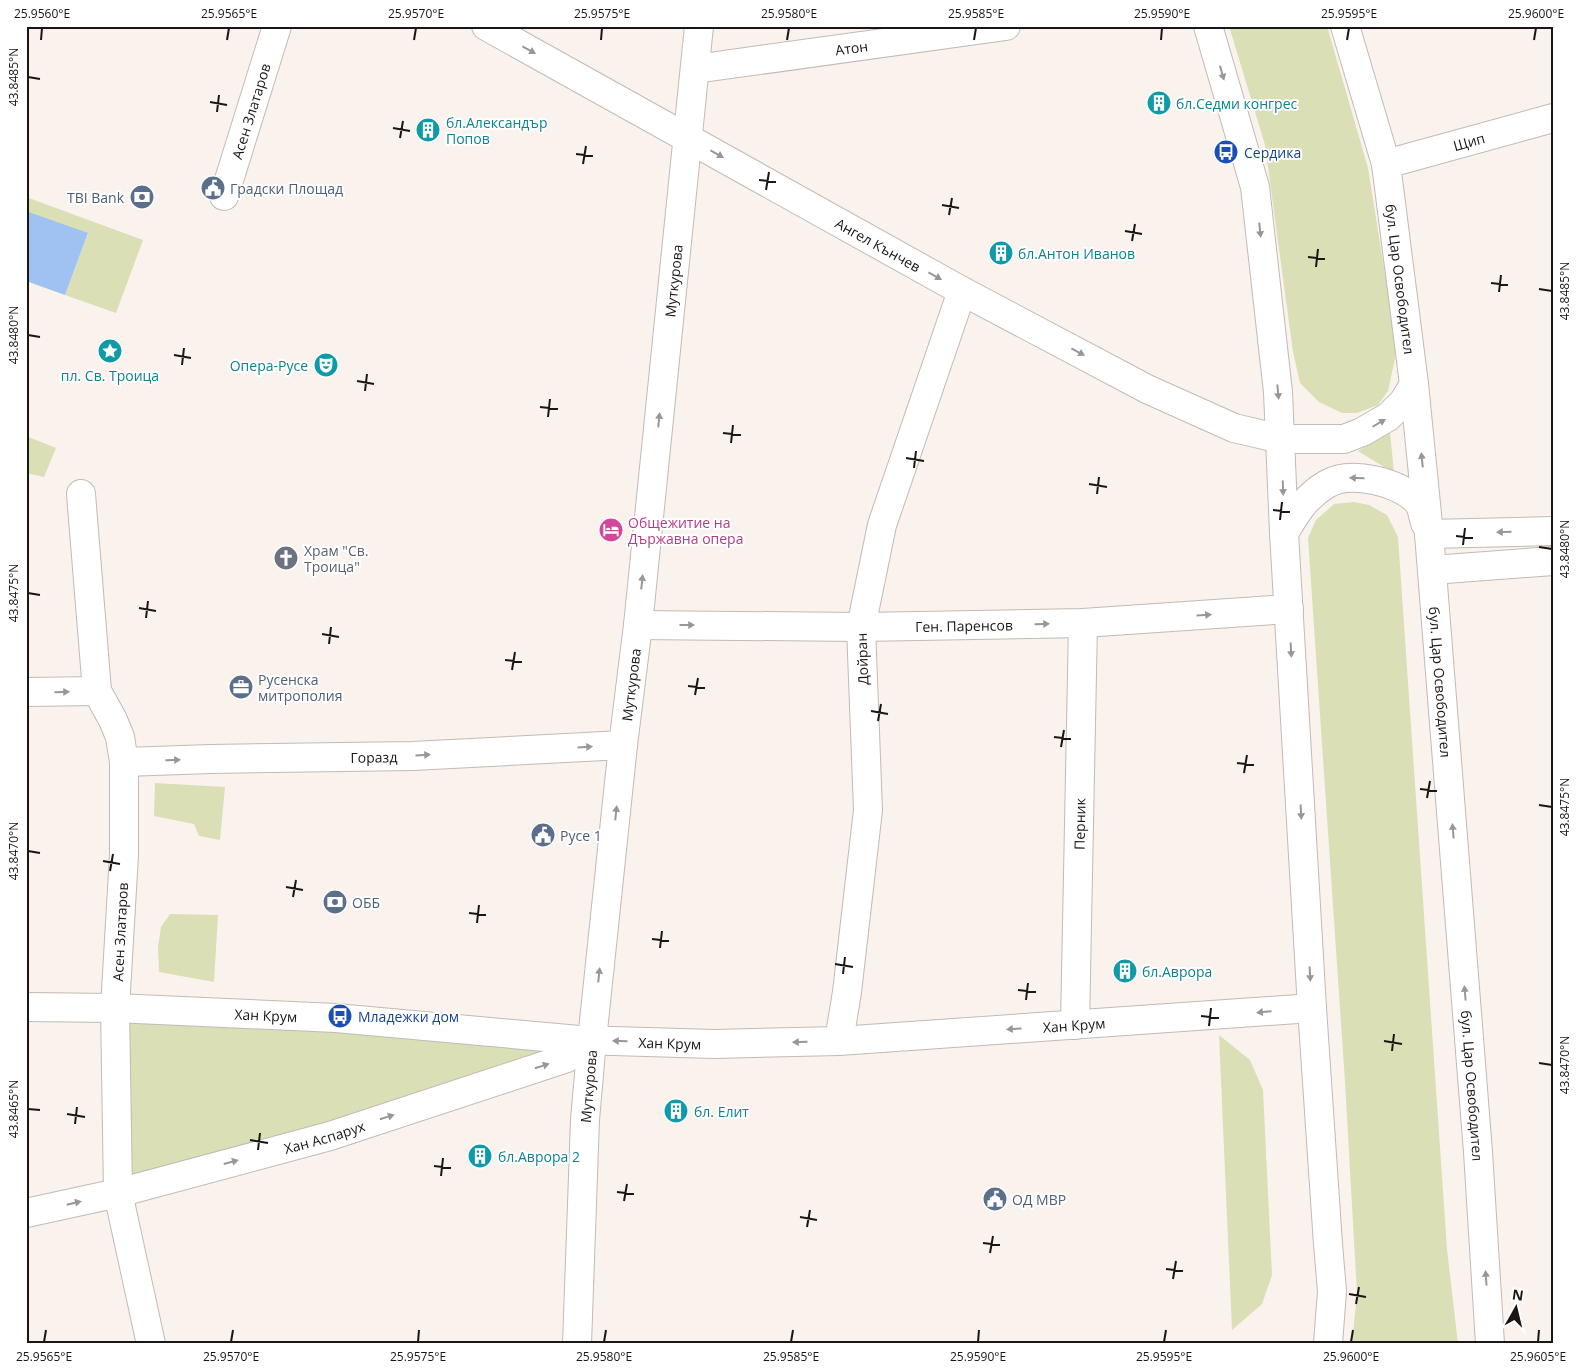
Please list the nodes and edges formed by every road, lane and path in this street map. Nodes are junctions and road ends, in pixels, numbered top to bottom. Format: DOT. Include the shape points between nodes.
graph roads {
  1 [pos="277,26"];
  2 [pos="486,26"];
  3 [pos="699,26"];
  4 [pos="1006,26"];
  5 [pos="1208,26"];
  6 [pos="1345,26"];
  7 [pos="695,68"];
  8 [pos="1553,118"];
  9 [pos="687,138"];
  10 [pos="1386,164"];
  11 [pos="224,196"];
  12 [pos="962,291"];
  13 [pos="1414,384"];
  14 [pos="1281,439"];
  15 [pos="80,494"];
  16 [pos="1553,531"];
  17 [pos="1284,533"];
  18 [pos="1429,534"];
  19 [pos="1553,561"];
  20 [pos="1432,570"];
  21 [pos="1289,609"];
  22 [pos="1083,623"];
  23 [pos="638,625"];
  24 [pos="860,627"];
  25 [pos="97,691"];
  26 [pos="26,692"];
  27 [pos="623,745"];
  28 [pos="124,762"];
  29 [pos="26,1007"];
  30 [pos="115,1008"];
  31 [pos="1312,1008"];
  32 [pos="1074,1025"];
  33 [pos="586,1040"];
  34 [pos="839,1041"];
  35 [pos="118,1193"];
  36 [pos="26,1213"];
  37 [pos="151,1344"];
  38 [pos="577,1344"];
  39 [pos="1328,1344"];
  40 [pos="1490,1344"];
  1 -- 11 [label="street, Асен Златаров"];
  2 -- 9 [label="street, Ангел Кънчев, one-way"];
  3 -- 7 [label="street, Муткурова"];
  4 -- 7 [label="street, Атон"];
  5 -- 14 [label="street, one-way" via="1256,186"];
  6 -- 10 [label="street, бул. Цар Освободител"];
  7 -- 9 [label="street, Муткурова"];
  8 -- 10 [label="street, Щип"];
  9 -- 12 [label="street, Ангел Кънчев, one-way"];
  23 -- 9 [label="street, Муткурова, one-way"];
  10 -- 13 [label="street, бул. Цар Освободител"];
  12 -- 14 [label="street, Ангел Кънчев, one-way" via="1147,389 1234,428"];
  12 -- 24 [label="street, Дойран" via="882,525"];
  14 -- 13 [label="street, Ангел Кънчев, one-way" via="1344,439 1362,432 1388,417 1404,401"];
  18 -- 13 [label="street, бул. Цар Освободител, one-way"];
  14 -- 17 [label="street, one-way"];
  15 -- 25 [label="street, Асен Златаров"];
  16 -- 18 [label="street, one-way"];
  18 -- 17 [label="street, one-way" via="1418,502 1401,489 1368,478 1342,478 1328,483 1300,506"];
  17 -- 21 [label="street"];
  18 -- 20 [label="street, бул. Цар Освободител"];
  19 -- 20 [label="street"];
  40 -- 20 [label="street, бул. Цар Освободител, one-way"];
  22 -- 21 [label="street, Ген. Паренсов, one-way"];
  21 -- 31 [label="street, one-way"];
  24 -- 22 [label="street, Ген. Паренсов, one-way"];
  22 -- 32 [label="street, Перник"];
  23 -- 24 [label="street, Ген. Паренсов, one-way"];
  23 -- 27 [label="street, Муткурова"];
  24 -- 34 [label="street, Дойран" via="868,810"];
  26 -- 25 [label="street, one-way"];
  25 -- 28 [label="street, Асен Златаров" via="120,737"];
  28 -- 27 [label="street, Горазд, one-way" via="413,756"];
  33 -- 27 [label="street, Муткурова, one-way"];
  28 -- 30 [label="street, Асен Златаров" via="124,854"];
  29 -- 30 [label="street, Хан Крум"];
  30 -- 33 [label="street, Хан Крум" via="336,1018"];
  30 -- 35 [label="street, Асен Златаров"];
  31 -- 32 [label="street, Хан Крум, one-way"];
  31 -- 39 [label="street" via="1332,1291"];
  32 -- 34 [label="street, Хан Крум, one-way"];
  34 -- 33 [label="street, Хан Крум, one-way" via="714,1044"];
  35 -- 33 [label="street, Хан Аспарух, one-way" via="330,1136 567,1058"];
  33 -- 38 [label="street, Муткурова"];
  36 -- 35 [label="street, Хан Аспарух, one-way"];
  35 -- 37 [label="street, Асен Златаров"];
}
